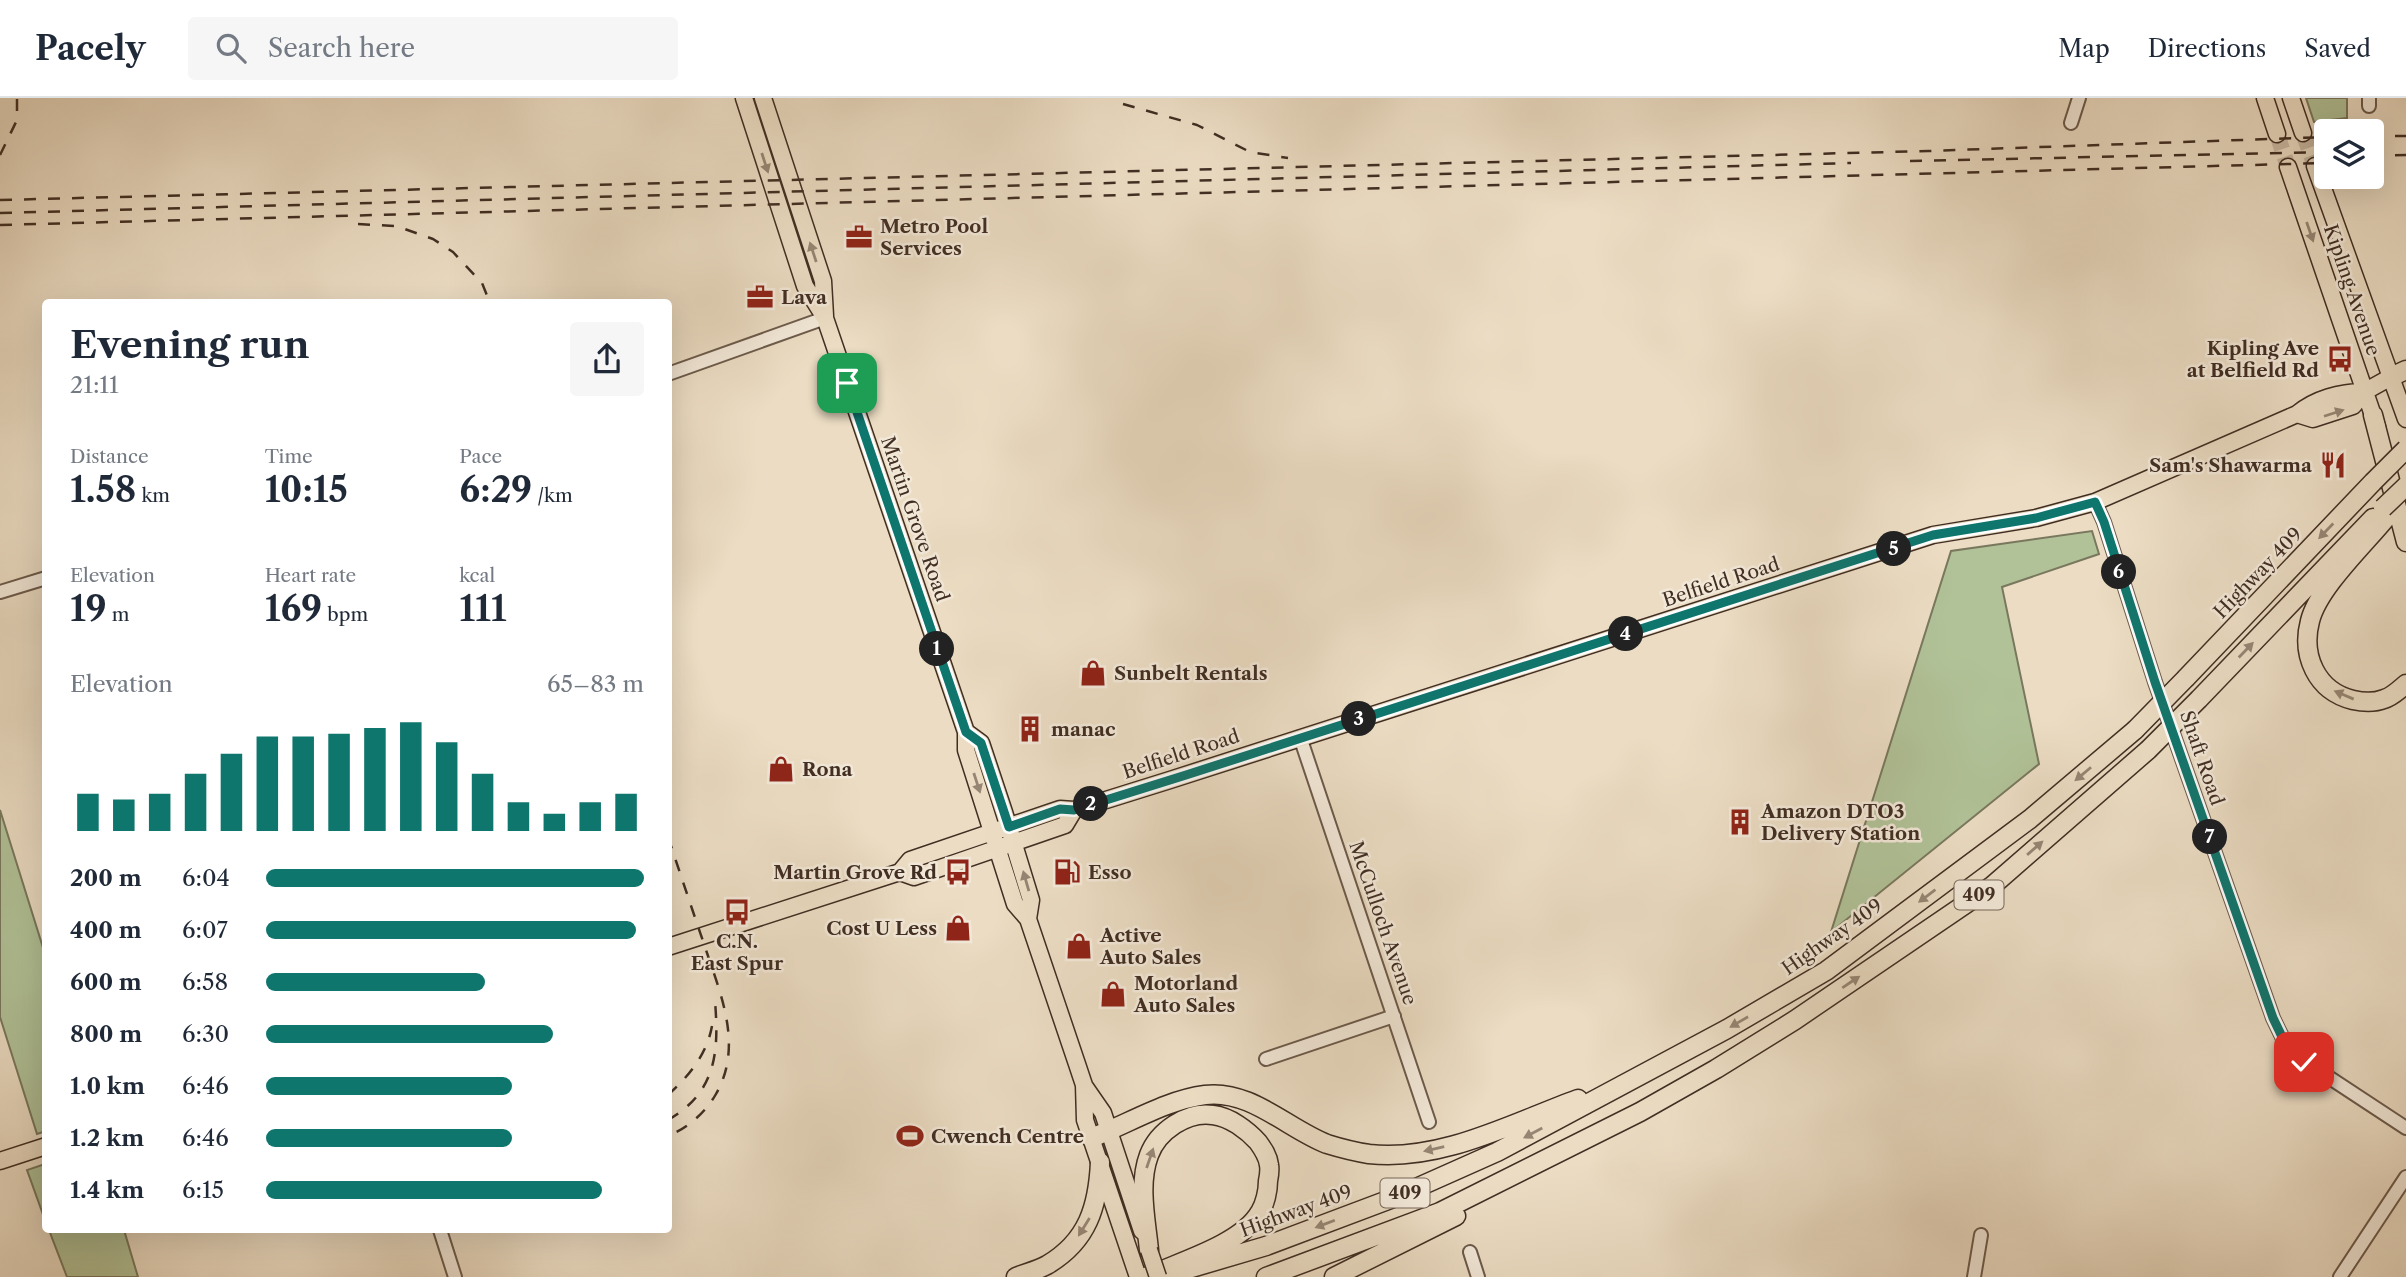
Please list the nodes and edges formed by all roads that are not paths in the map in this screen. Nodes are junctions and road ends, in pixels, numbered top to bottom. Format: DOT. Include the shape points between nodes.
graph roads {
  1 [pos="744,98"];
  2 [pos="763,98"];
  3 [pos="2079,98"];
  4 [pos="2265,98"];
  5 [pos="2291,98"];
  6 [pos="2071,123"];
  7 [pos="2303,133"];
  8 [pos="2277,134"];
  9 [pos="2288,167"];
  10 [pos="2324,189"];
  11 [pos="825,318"];
  12 [pos="672,373"];
  13 [pos="2399,373"];
  14 [pos="2364,392"];
  15 [pos="2373,415"];
  16 [pos="2406,419"];
  17 [pos="2406,449"];
  18 [pos="2406,486"];
  19 [pos="2406,494"];
  20 [pos="2095,502"];
  21 [pos="2406,505"];
  22 [pos="2385,513"];
  23 [pos="2406,542"];
  24 [pos="42,579"];
  25 [pos="0,592"];
  26 [pos="2406,684"];
  27 [pos="966,732"];
  28 [pos="1300,737"];
  29 [pos="1074,810"];
  30 [pos="1009,827"];
  31 [pos="992,832"];
  32 [pos="1014,844"];
  33 [pos="997,850"];
  34 [pos="900,873"];
  35 [pos="1028,919"];
  36 [pos="672,946"];
  37 [pos="1394,1016"];
  38 [pos="1266,1059"];
  39 [pos="1637,1078"];
  40 [pos="1084,1085"];
  41 [pos="1640,1112"];
  42 [pos="1429,1122"];
  43 [pos="2406,1128"];
  44 [pos="1109,1131"];
  45 [pos="1091,1138"];
  46 [pos="42,1147"];
  47 [pos="0,1161"];
  48 [pos="1100,1162"];
  49 [pos="2406,1177"];
  50 [pos="441,1233"];
  51 [pos="1981,1235"];
  52 [pos="1149,1250"];
  53 [pos="1470,1252"];
  54 [pos="455,1277"];
  55 [pos="1016,1277"];
  56 [pos="1138,1277"];
  57 [pos="1146,1277"];
  58 [pos="1160,1277"];
  59 [pos="1266,1277"];
  60 [pos="1334,1277"];
  61 [pos="1478,1277"];
  62 [pos="1974,1277"];
  63 [pos="2340,1277"];
  1 -- 11 [label="main road, Martin Grove Road, one-way" via="805,286"];
  11 -- 2 [label="main road, Martin Grove Road, one-way" via="823,281"];
  3 -- 6 [label="street"];
  4 -- 8 [label="main road"];
  5 -- 7 [label="main road"];
  9 -- 14 [label="main road, Kipling Avenue, one-way"];
  10 -- 13 [label="main road, Kipling Avenue"];
  11 -- 12 [label="street"];
  11 -- 27 [label="main road, Martin Grove Road"];
  13 -- 14 [label="main road, Belfield Road"];
  13 -- 16 [label="main road, Kipling Avenue"];
  14 -- 15 [label="main road, Kipling Avenue"];
  14 -- 20 [label="main road, Belfield Road" via="2309,404 2297,414"];
  15 -- 21 [label="main road, Kipling Avenue"];
  15 -- 23 [label="highway"];
  17 -- 39 [label="highway, Highway 409 / 409, one-way, bridge" via="2135,730 2030,819 1826,971"];
  18 -- 22 [label="highway, 409, bridge"];
  19 -- 22 [label="highway"];
  20 -- 28 [label="main road, Belfield Road" via="2036,518 1933,535"];
  20 -- 43 [label="street, Shaft Road" via="2278,1029 2295,1055"];
  26 -- 22 [label="highway, one-way" via="2384,699 2364,702 2344,697 2322,683 2305,641 2310,618 2324,592"];
  41 -- 22 [label="highway, 409, one-way, bridge" via="1795,1020 1992,886 2148,750"];
  24 -- 25 [label="street"];
  27 -- 30 [label="main road, Martin Grove Road" via="981,743"];
  27 -- 31 [label="main road, Martin Grove Road, one-way" via="966,750"];
  28 -- 29 [label="main road, Belfield Road"];
  28 -- 37 [label="street, McCulloch Avenue"];
  29 -- 30 [label="main road, Belfield Road" via="1060,809"];
  29 -- 32 [label="main road, Belfield Road" via="1066,825"];
  30 -- 31 [label="main road, Belfield Road"];
  30 -- 32 [label="main road, Martin Grove Road"];
  31 -- 33 [label="main road, Martin Grove Road"];
  31 -- 34 [label="main road, Belfield Road" via="910,860"];
  32 -- 33 [label="main road, Belfield Road"];
  35 -- 32 [label="main road, Martin Grove Road, one-way" via="1031,900"];
  33 -- 34 [label="main road, Belfield Road" via="914,877"];
  33 -- 35 [label="main road, Martin Grove Road" via="1015,904"];
  34 -- 36 [label="main road, Belfield Road"];
  35 -- 40 [label="main road, Martin Grove Road"];
  37 -- 38 [label="street"];
  37 -- 42 [label="street, McCulloch Avenue"];
  39 -- 44 [label="highway, one-way" via="1468,1141 1399,1155 1367,1154 1327,1144 1224,1094 1179,1101"];
  39 -- 58 [label="highway, Highway 409 / 409, one-way" via="1497,1152 1396,1197 1266,1246"];
  40 -- 44 [label="main road, Martin Grove Road"];
  40 -- 45 [label="main road, Martin Grove Road" via="1085,1120"];
  41 -- 59 [label="highway, 409" via="1440,1212"];
  41 -- 60 [label="highway" via="1517,1185"];
  44 -- 45 [label="highway"];
  44 -- 52 [label="main road, Martin Grove Road"];
  45 -- 48 [label="main road, Martin Grove Road"];
  46 -- 47 [label="main road"];
  48 -- 55 [label="highway, one-way" via="1097,1200 1079,1236 1047,1265"];
  48 -- 56 [label="main road, Martin Grove Road"];
  49 -- 63 [label="street"];
  50 -- 54 [label="street"];
  51 -- 62 [label="street"];
  52 -- 57 [label="highway, one-way" via="1146,1166 1160,1137 1190,1117 1212,1115 1250,1133 1269,1164 1268,1189 1260,1212 1241,1233 1219,1246"];
  52 -- 58 [label="main road, Martin Grove Road, bridge"];
  53 -- 61 [label="street"];
}
